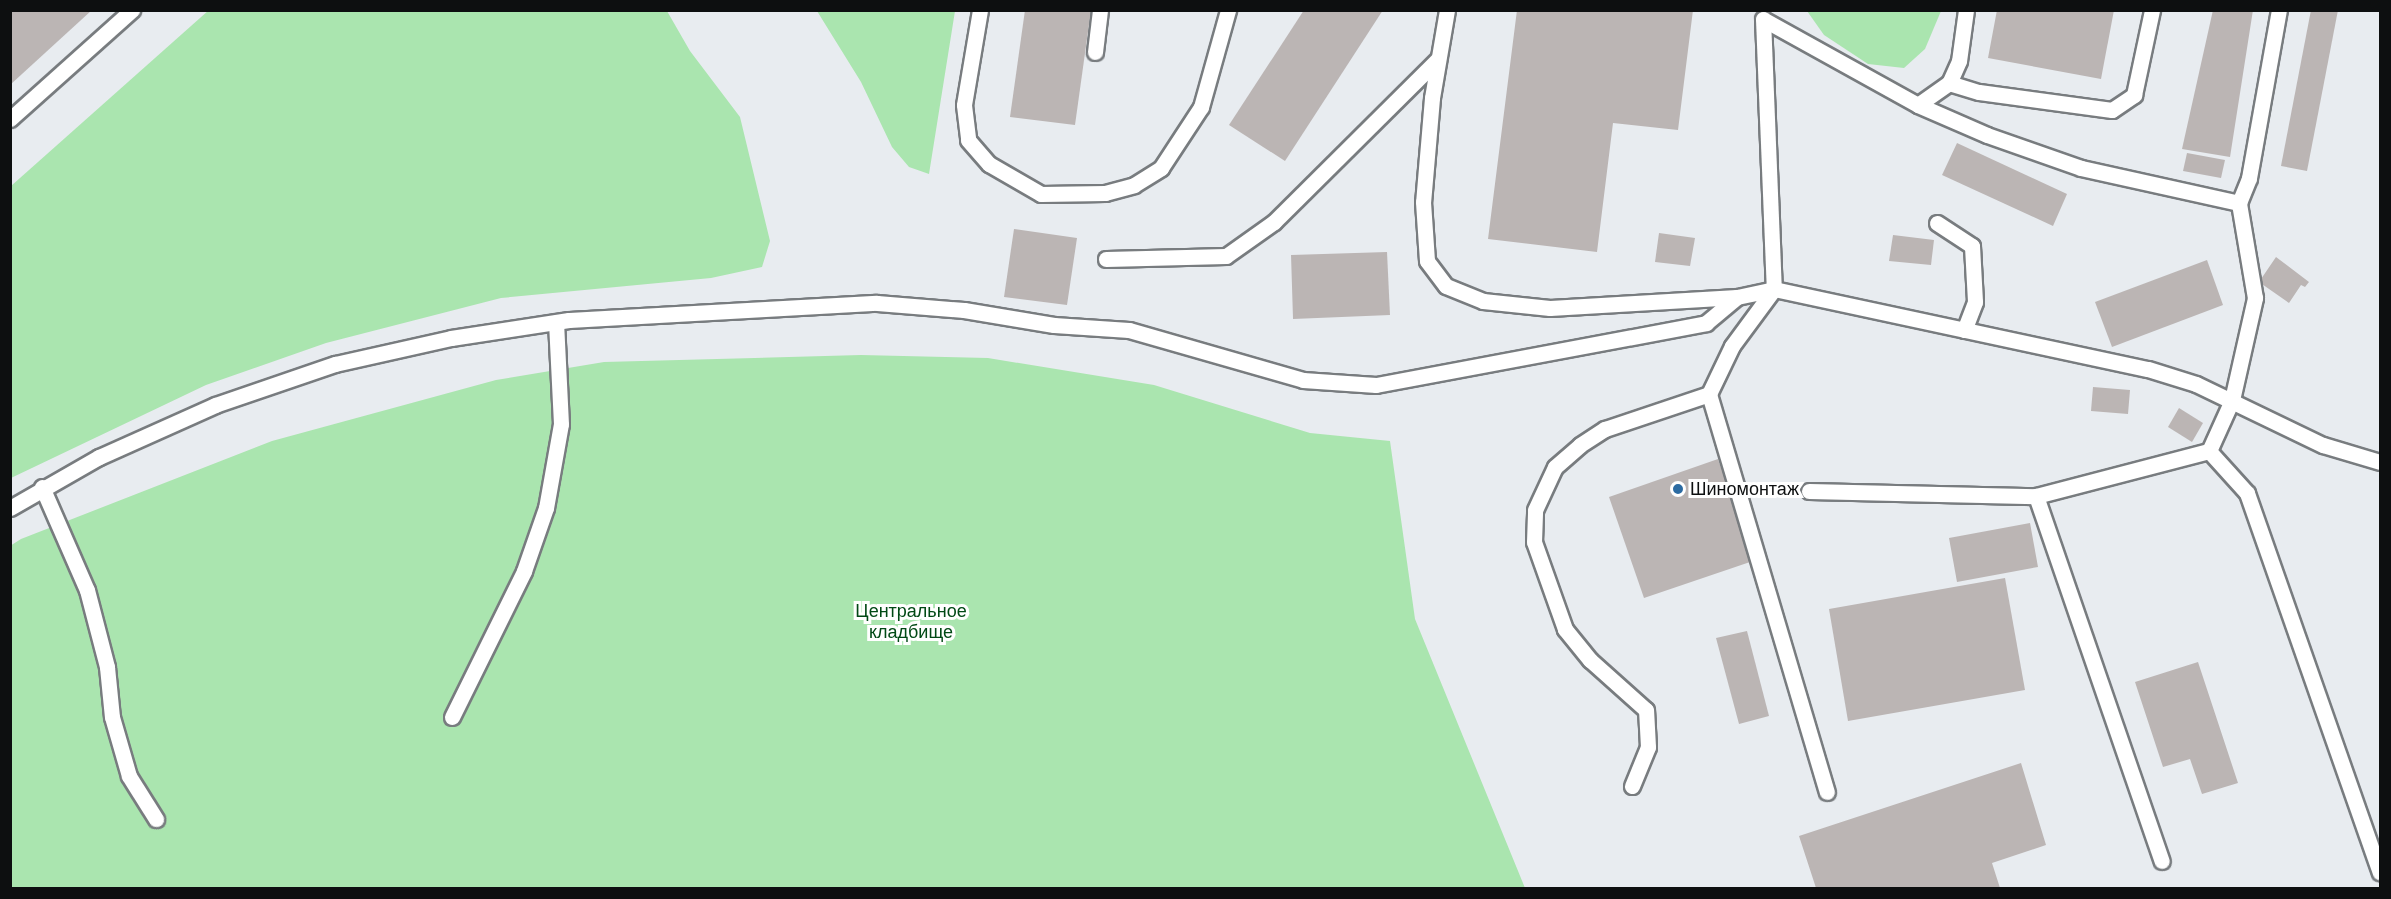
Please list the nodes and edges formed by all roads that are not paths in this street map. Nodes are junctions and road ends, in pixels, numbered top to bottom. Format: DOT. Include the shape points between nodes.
graph roads {
  1 [pos="132,10"];
  2 [pos="980,10"];
  3 [pos="1100,10"];
  4 [pos="1228,10"];
  5 [pos="1447,10"];
  6 [pos="1966,10"];
  7 [pos="2152,10"];
  8 [pos="2279,10"];
  9 [pos="1763,15"];
  10 [pos="1095,52"];
  11 [pos="1438,59"];
  12 [pos="1949,83"];
  13 [pos="1918,105"];
  14 [pos="10,119"];
  15 [pos="2239,203"];
  16 [pos="1936,223"];
  17 [pos="1106,259"];
  18 [pos="1774,289"];
  19 [pos="1737,297"];
  20 [pos="556,322"];
  21 [pos="1964,330"];
  22 [pos="1709,394"];
  23 [pos="2232,400"];
  24 [pos="2209,451"];
  25 [pos="2380,462"];
  26 [pos="42,487"];
  27 [pos="1809,491"];
  28 [pos="2036,496"];
  29 [pos="10,508"];
  30 [pos="452,717"];
  31 [pos="1632,786"];
  32 [pos="1827,792"];
  33 [pos="156,819"];
  34 [pos="2162,861"];
  35 [pos="2380,872"];
  1 -- 14 [label="lane"];
  2 -- 4 [label="lane" via="964,105 968,140 989,164 1041,194 1105,193 1134,185 1161,168 1201,107"];
  3 -- 10 [label="lane"];
  5 -- 11 [label="lane"];
  6 -- 12 [label="lane" via="1959,61"];
  7 -- 12 [label="lane" via="2134,95 2112,110 1979,92"];
  8 -- 15 [label="lane" via="2249,178"];
  9 -- 13 [label="lane"];
  9 -- 18 [label="lane"];
  11 -- 17 [label="lane" via="1274,222 1226,256"];
  11 -- 19 [label="lane" via="1423,202 1427,261 1446,286 1483,301 1550,308"];
  12 -- 13 [label="lane"];
  13 -- 15 [label="lane" via="1987,135 2081,168"];
  15 -- 23 [label="lane" via="2255,297"];
  16 -- 21 [label="lane" via="1972,246 1975,302"];
  18 -- 19 [label="lane"];
  18 -- 21 [label="lane"];
  18 -- 22 [label="lane" via="1732,346"];
  19 -- 20 [label="lane" via="1706,323 1376,385 1303,380 1129,330 1054,325 953,309 877,303"];
  20 -- 26 [label="lane" via="451,338 335,364 215,405"];
  20 -- 30 [label="lane" via="561,424 546,508 524,571"];
  21 -- 23 [label="lane" via="2148,369"];
  22 -- 31 [label="lane" via="1605,429 1580,445 1555,467 1535,510 1534,542 1565,629 1590,660 1646,710 1647,747"];
  22 -- 32 [label="lane"];
  23 -- 24 [label="lane"];
  23 -- 25 [label="lane" via="2323,445"];
  24 -- 28 [label="lane"];
  24 -- 35 [label="lane" via="2247,493"];
  26 -- 29 [label="lane"];
  26 -- 33 [label="lane" via="87,590 107,667 112,717 129,776"];
  27 -- 28 [label="lane"];
  28 -- 34 [label="lane"];
}
